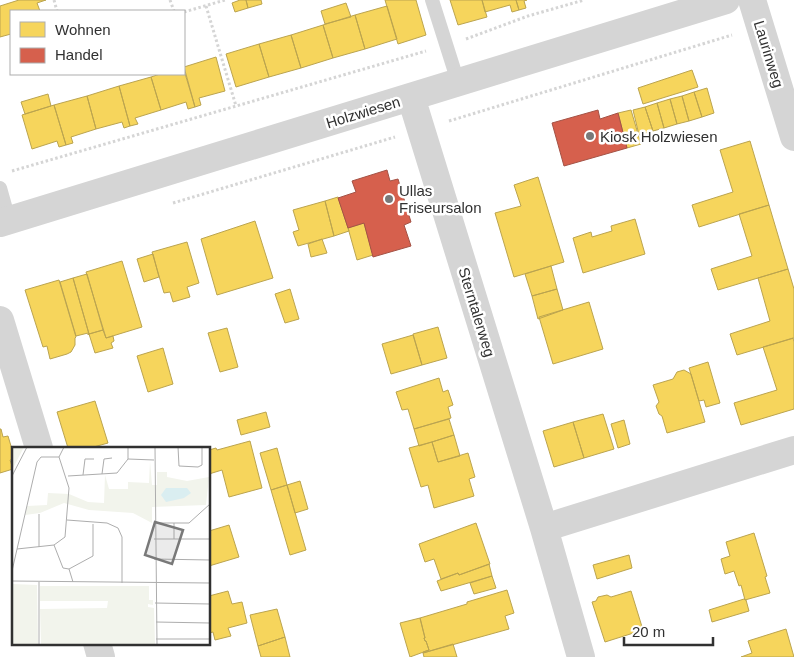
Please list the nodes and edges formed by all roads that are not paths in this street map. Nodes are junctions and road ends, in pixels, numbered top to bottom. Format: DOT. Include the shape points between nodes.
graph roads {
  1 [pos="432,0"];
  2 [pos="726,0"];
  3 [pos="752,0"];
  4 [pos="458,82"];
  5 [pos="411,97"];
  6 [pos="794,137"];
  7 [pos="0,188"];
  8 [pos="5,222"];
  9 [pos="0,320"];
  10 [pos="39,447"];
  11 [pos="794,450"];
  12 [pos="544,528"];
  13 [pos="97,644"];
  14 [pos="101,657"];
  15 [pos="582,657"];
  1 -- 4 [label="lane"];
  2 -- 4 [label="street, Holzwiesen"];
  3 -- 6 [label="street, Laurinweg"];
  4 -- 5 [label="street, Holzwiesen"];
  5 -- 8 [label="street, Holzwiesen"];
  5 -- 12 [label="street, Sterntalerweg"];
  7 -- 8 [label="lane"];
  9 -- 10 [label="street"];
  11 -- 12 [label="street"];
  12 -- 15 [label="street, Sterntalerweg"];
  13 -- 14 [label="street"];
}
